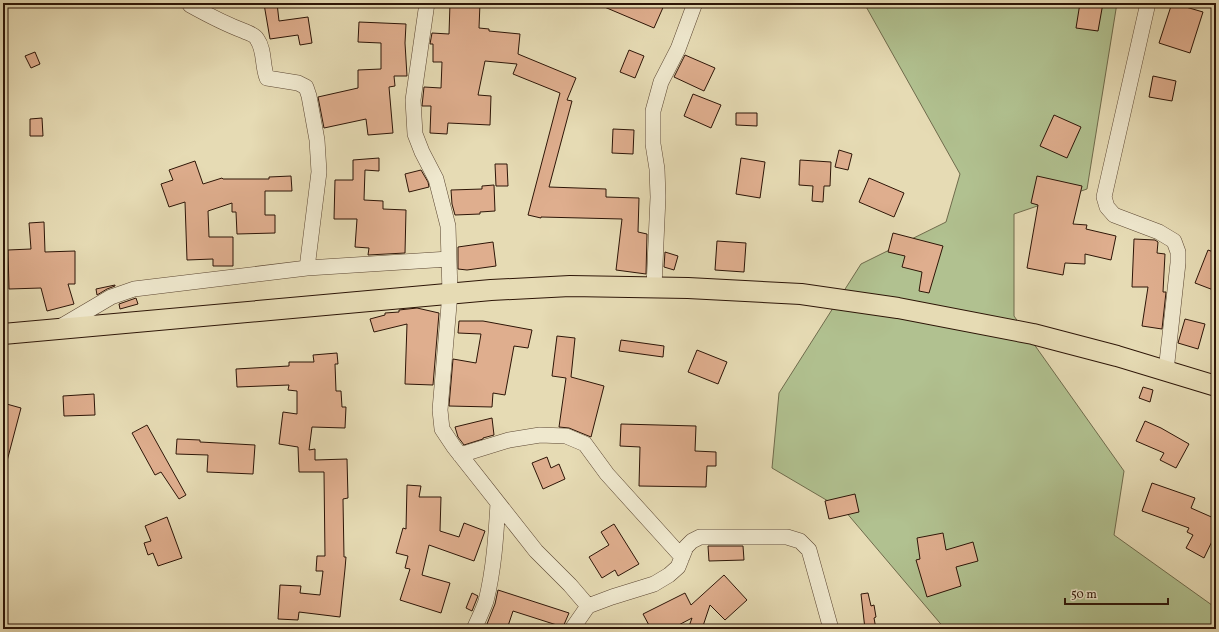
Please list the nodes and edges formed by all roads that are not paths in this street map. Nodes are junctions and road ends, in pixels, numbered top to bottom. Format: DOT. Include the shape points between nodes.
graph roads {
  1 [pos="189,3"];
  2 [pos="427,3"];
  3 [pos="695,3"];
  4 [pos="1148,3"];
  5 [pos="449,259"];
  6 [pos="307,268"];
  7 [pos="654,287"];
  8 [pos="450,293"];
  9 [pos="57,329"];
  10 [pos="3,334"];
  11 [pos="1166,371"];
  12 [pos="1216,386"];
  13 [pos="460,455"];
  14 [pos="498,503"];
  15 [pos="682,557"];
  16 [pos="588,606"];
  17 [pos="474,629"];
  18 [pos="572,629"];
  19 [pos="831,629"];
  1 -- 6 [label="street" via="225,24 256,37 261,46 267,78 306,87 319,172"];
  2 -- 5 [label="street" via="413,100 415,134 436,179 442,201 448,226"];
  3 -- 7 [label="street" via="678,49 661,82 653,111 658,197"];
  4 -- 11 [label="street" via="1104,197 1107,207 1114,216 1159,232 1174,241 1178,252"];
  5 -- 6 [label="street"];
  5 -- 8 [label="street"];
  6 -- 9 [label="street" via="134,289 111,298"];
  7 -- 8 [label="main road" via="570,286"];
  7 -- 11 [label="main road" via="801,294 898,308 1032,334"];
  8 -- 9 [label="main road"];
  8 -- 13 [label="street" via="440,410 442,429"];
  9 -- 10 [label="main road"];
  11 -- 12 [label="main road"];
  13 -- 14 [label="street"];
  13 -- 15 [label="street" via="509,440 540,435 566,436 585,444 607,474"];
  14 -- 16 [label="street" via="536,550"];
  14 -- 17 [label="street" via="490,584"];
  15 -- 16 [label="street" via="678,567 669,576 654,584"];
  15 -- 19 [label="street" via="692,540 700,537 787,537 800,541 809,550"];
  16 -- 18 [label="street"];
}
